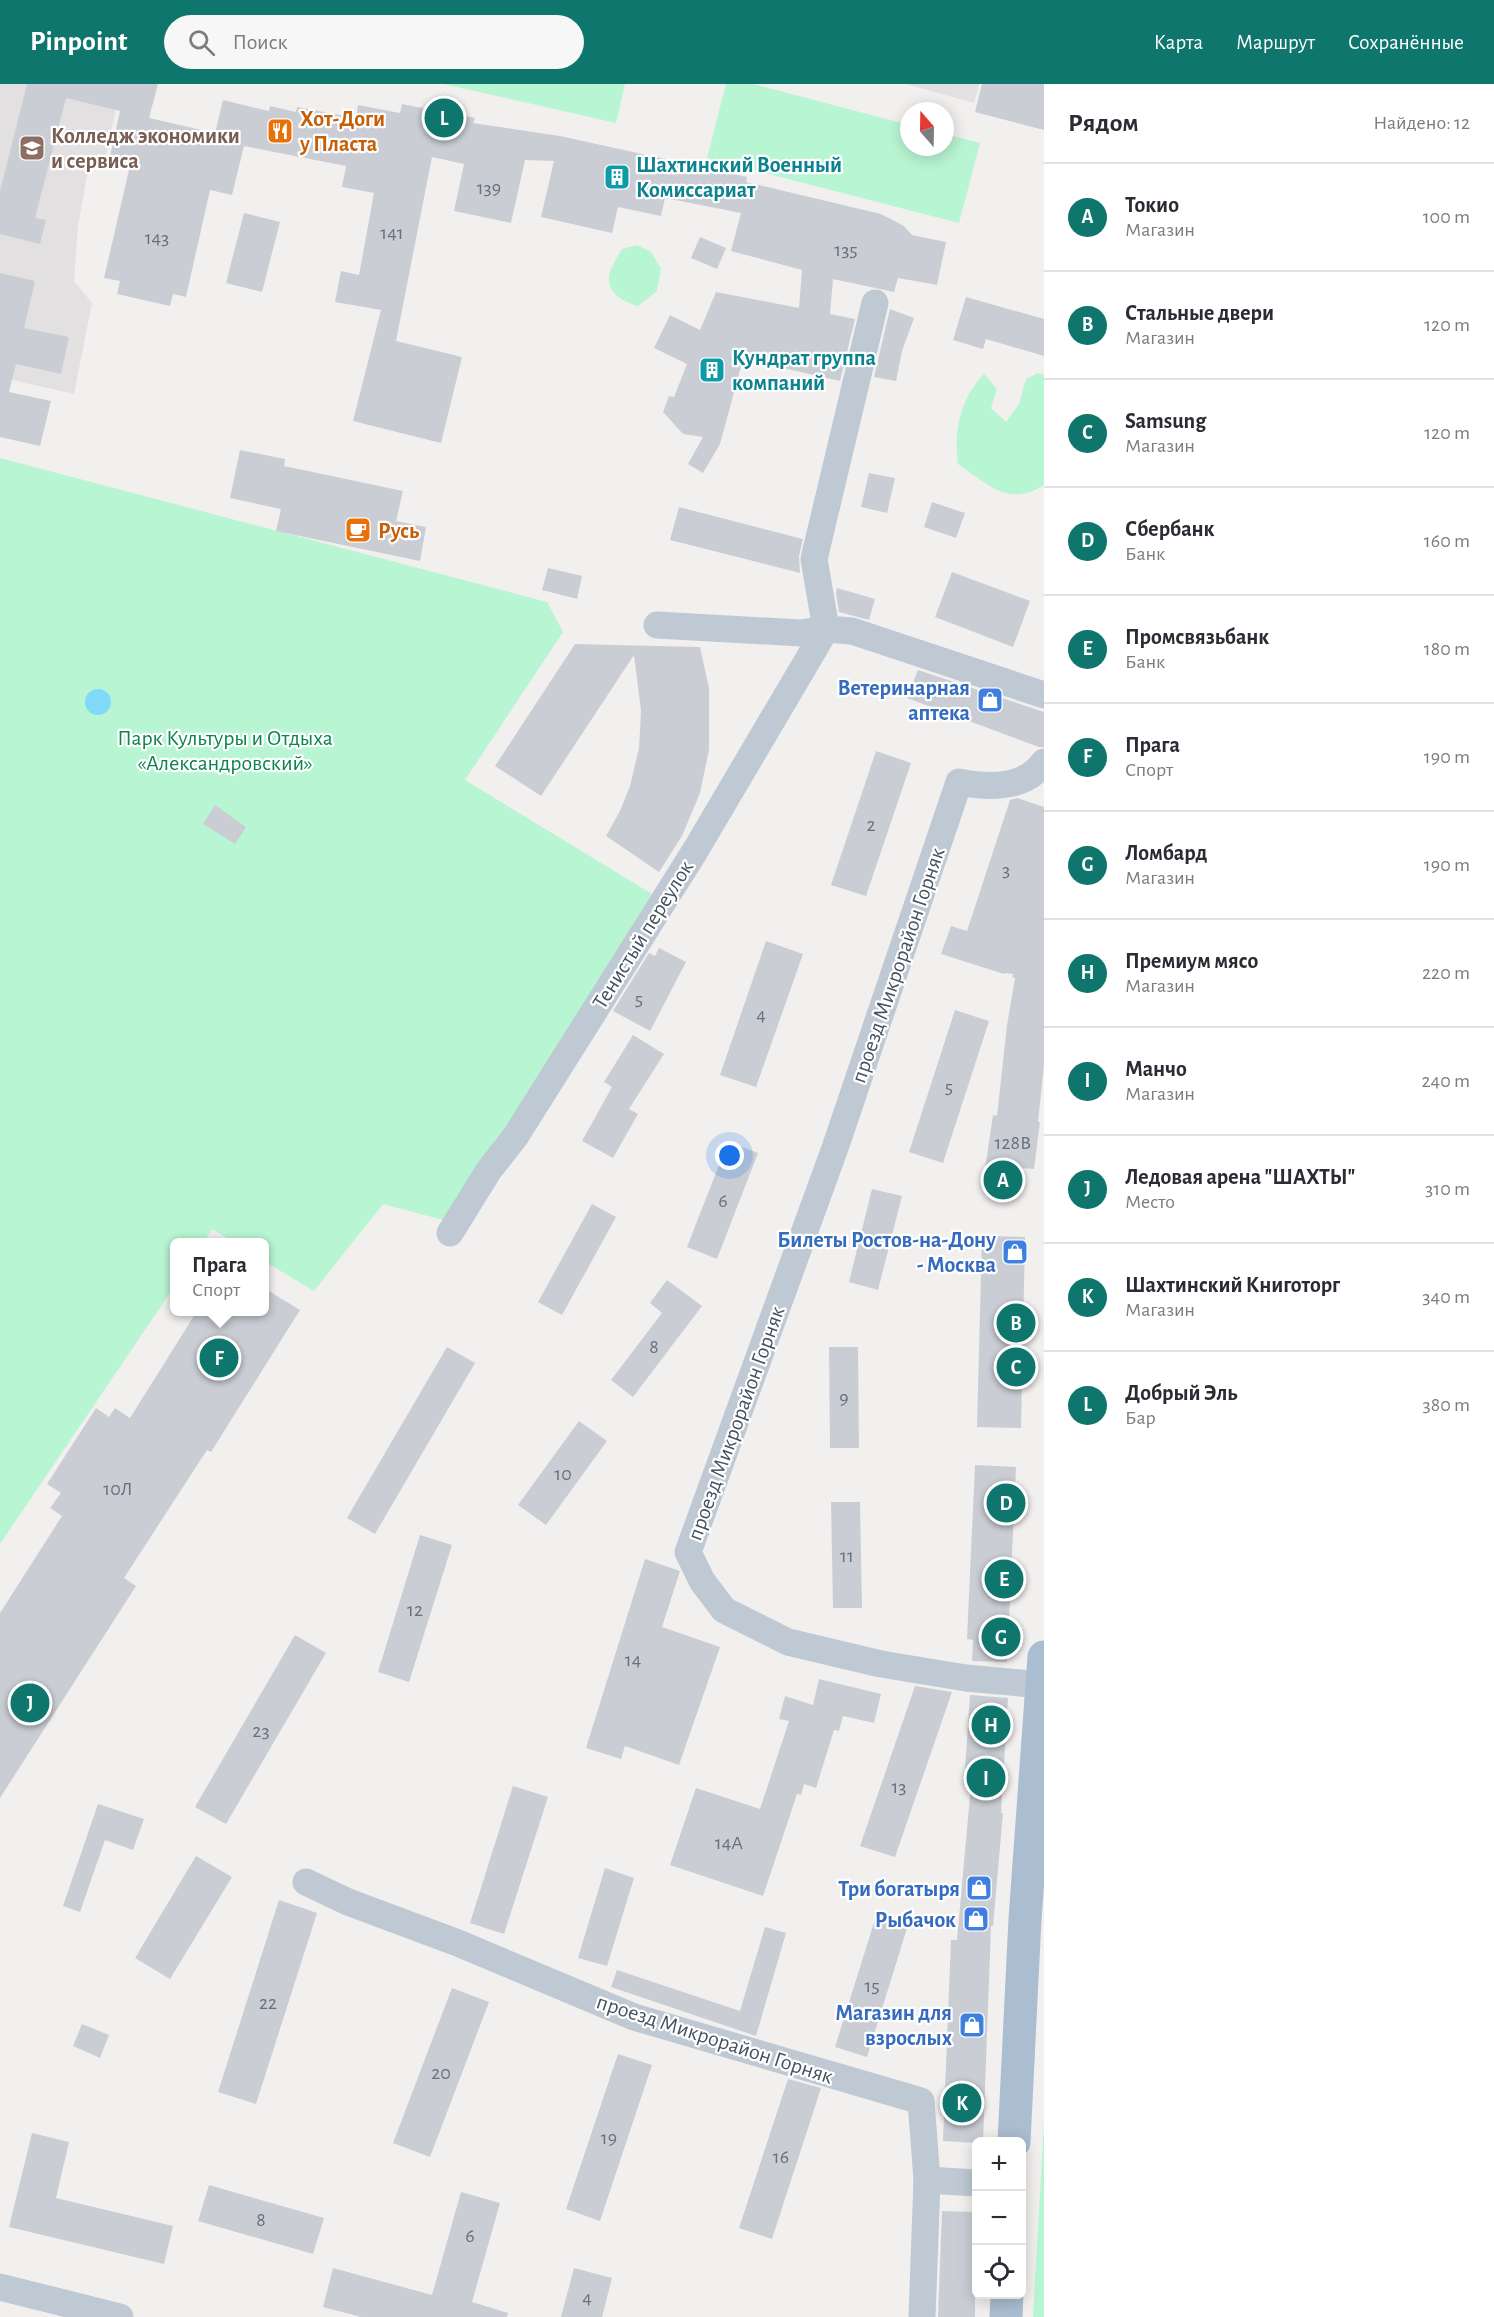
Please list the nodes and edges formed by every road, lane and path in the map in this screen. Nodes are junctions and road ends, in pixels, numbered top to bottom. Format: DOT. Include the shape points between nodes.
graph roads {
  1 [pos="875,303"];
  2 [pos="657,625"];
  3 [pos="826,629"];
  4 [pos="1044,695"];
  5 [pos="1044,762"];
  6 [pos="450,1233"];
  7 [pos="1043,1671"];
  8 [pos="306,1882"];
  9 [pos="1035,1919"];
  10 [pos="1014,2137"];
  11 [pos="927,2180"];
  12 [pos="972,2182"];
  13 [pos="0,2287"];
  14 [pos="1007,2299"];
  15 [pos="120,2317"];
  16 [pos="922,2317"];
  17 [pos="1006,2317"];
  1 -- 3 [label="street" via="814,559"];
  2 -- 3 [label="street" via="801,633"];
  3 -- 4 [label="street" via="852,631"];
  3 -- 6 [label="street, Тенистый переулок" via="657,912"];
  5 -- 7 [label="street, проезд Микрорайон Горняк" via="1034,775 1004,786 959,782 835,1148 688,1552 702,1581 724,1610 788,1642 891,1666 966,1678"];
  7 -- 9 [label="main road"];
  8 -- 11 [label="street, проезд Микрорайон Горняк" via="634,2017 921,2101"];
  9 -- 10 [label="main road"];
  11 -- 12 [label="street"];
  11 -- 16 [label="street, проезд Микрорайон Горняк"];
  13 -- 15 [label="street"];
  14 -- 17 [label="main road"];
}
